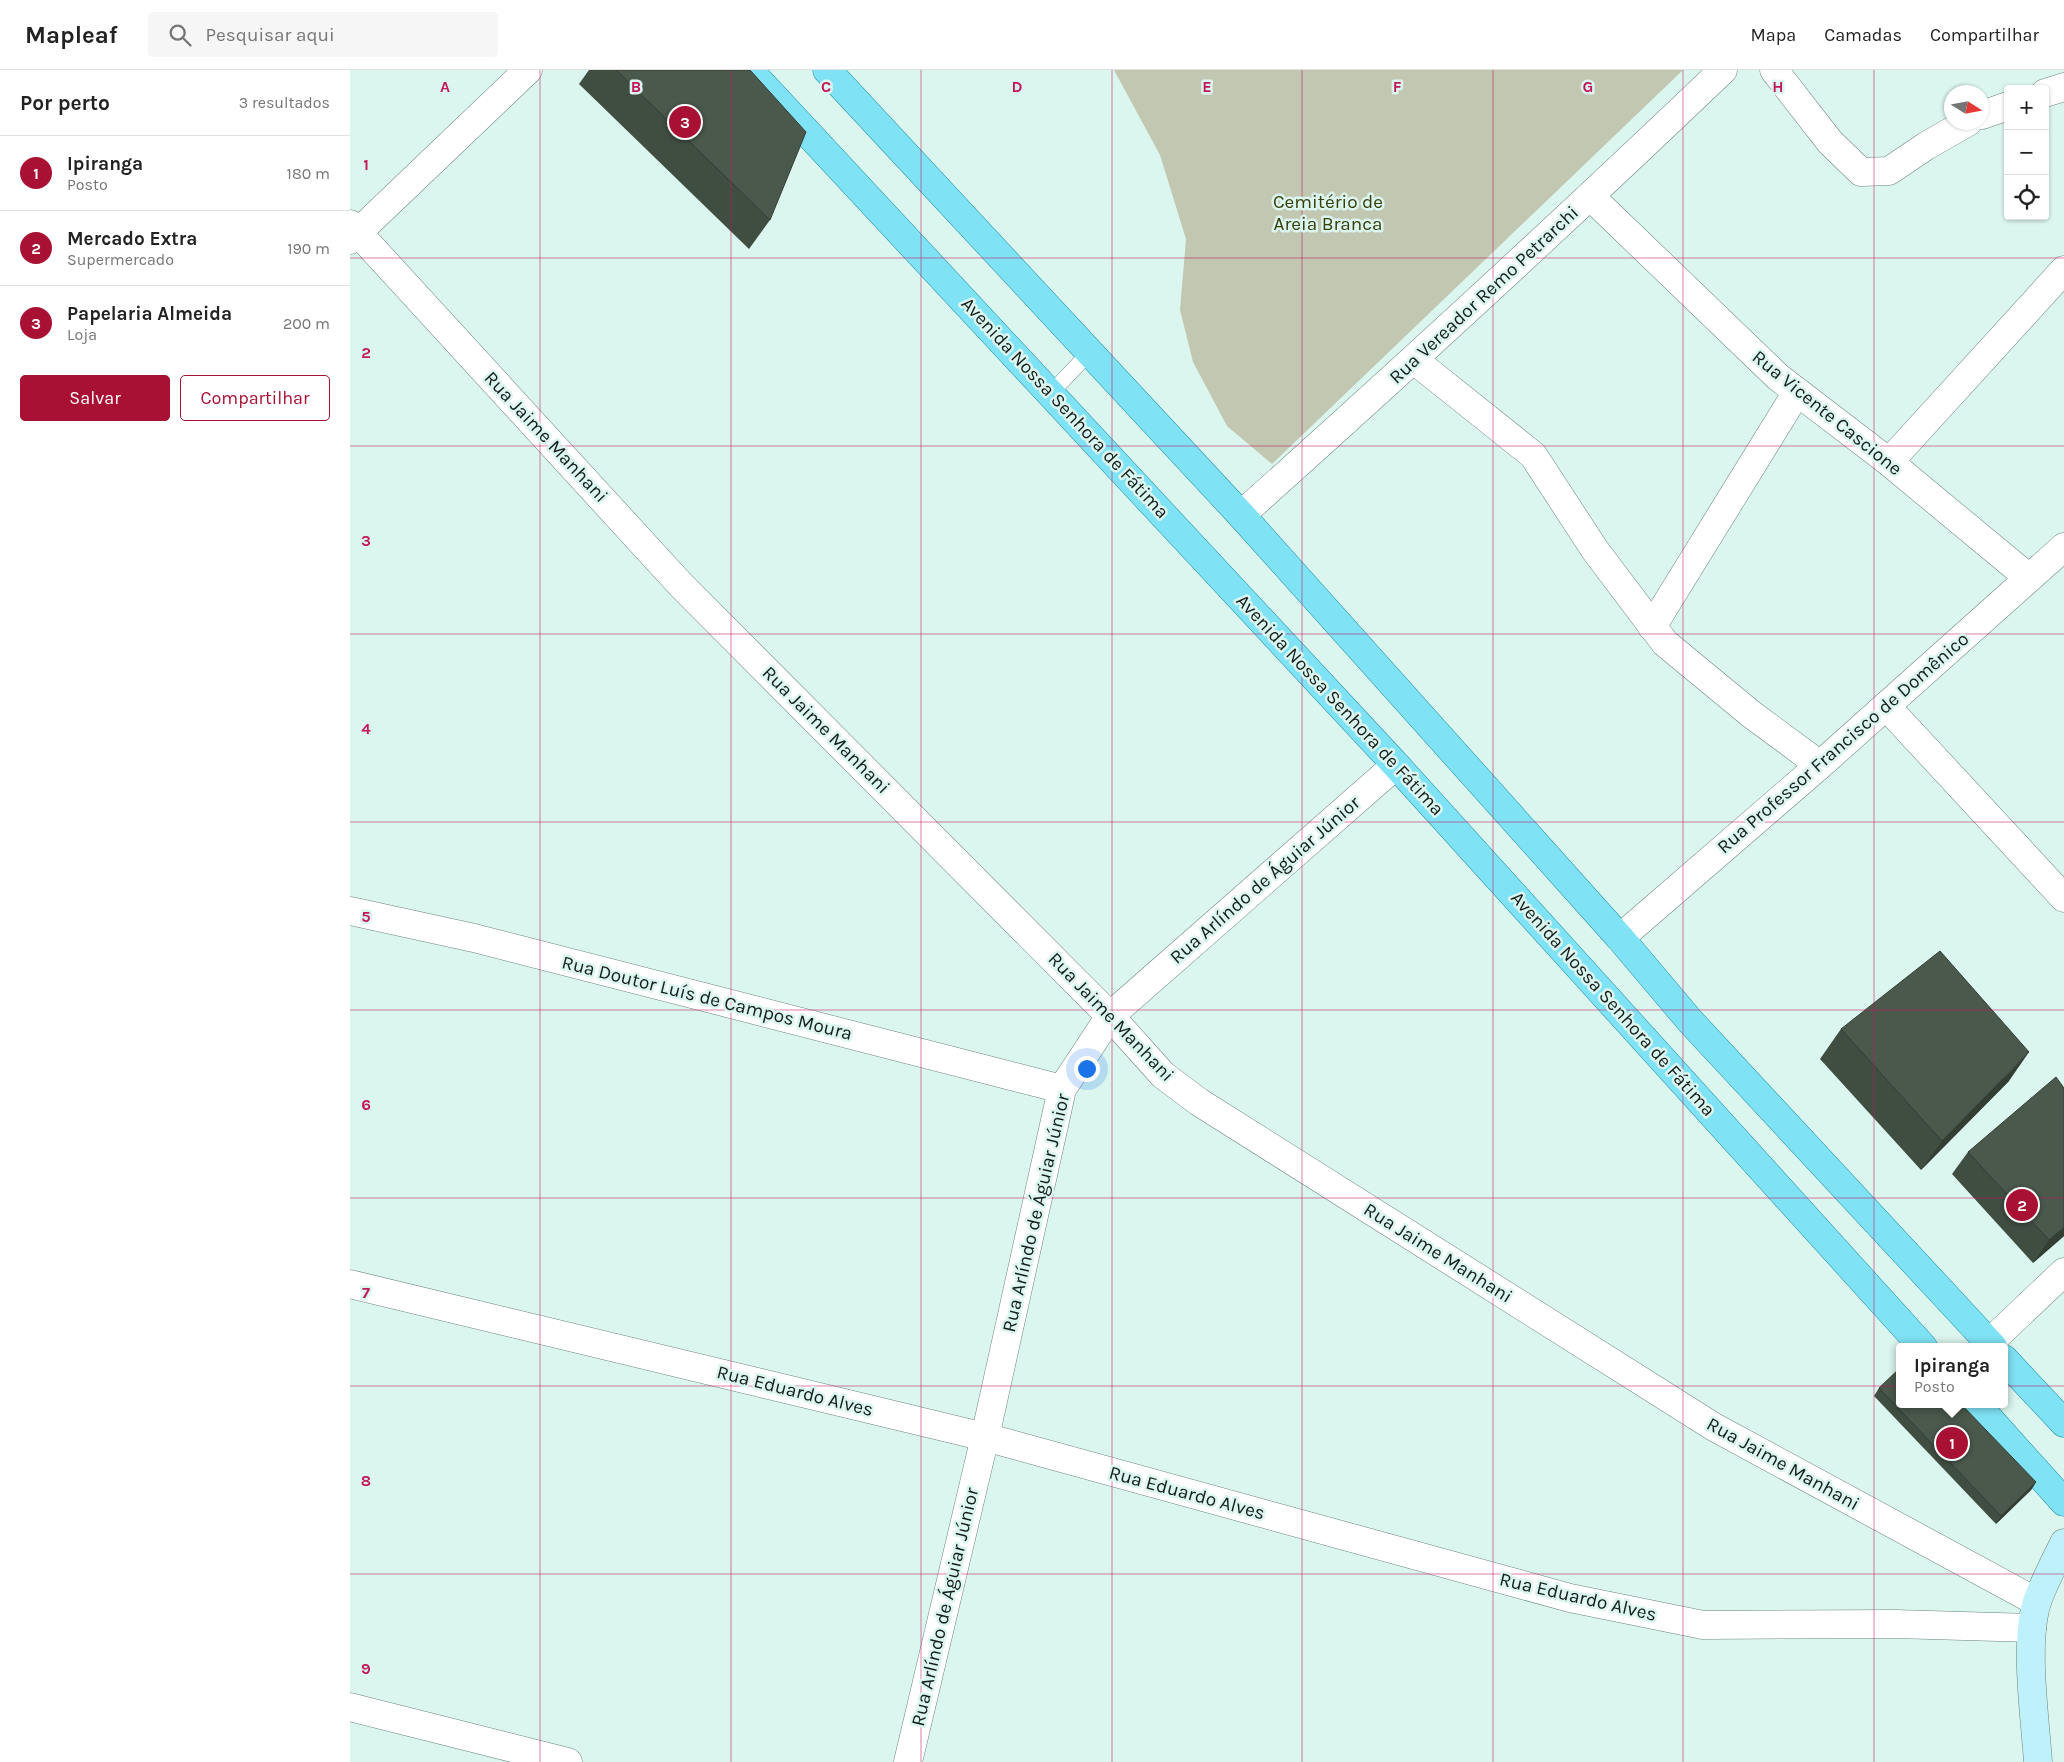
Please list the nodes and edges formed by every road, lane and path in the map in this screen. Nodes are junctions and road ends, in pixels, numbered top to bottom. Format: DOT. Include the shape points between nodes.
graph roads {
  1 [pos="528,70"];
  2 [pos="749,70"];
  3 [pos="827,70"];
  4 [pos="1723,70"];
  5 [pos="1774,70"];
  6 [pos="2064,87"];
  7 [pos="2049,92"];
  8 [pos="2004,107"];
  9 [pos="1989,113"];
  10 [pos="1954,130"];
  11 [pos="1591,197"];
  12 [pos="352,232"];
  13 [pos="2064,270"];
  14 [pos="1090,352"];
  15 [pos="1414,360"];
  16 [pos="1797,392"];
  17 [pos="1051,393"];
  18 [pos="1888,462"];
  19 [pos="1241,515"];
  20 [pos="2064,547"];
  21 [pos="2029,578"];
  22 [pos="1652,627"];
  23 [pos="1886,706"];
  24 [pos="1396,765"];
  25 [pos="1820,765"];
  26 [pos="2064,898"];
  27 [pos="350,911"];
  28 [pos="1620,938"];
  29 [pos="1110,1016"];
  30 [pos="1062,1089"];
  31 [pos="2064,1272"];
  32 [pos="350,1284"];
  33 [pos="1920,1343"];
  34 [pos="1989,1343"];
  35 [pos="2001,1343"];
  36 [pos="2008,1364"];
  37 [pos="1980,1408"];
  38 [pos="2064,1423"];
  39 [pos="985,1437"];
  40 [pos="2064,1502"];
  41 [pos="2064,1543"];
  42 [pos="2035,1615"];
  43 [pos="350,1707"];
  44 [pos="568,1762"];
  45 [pos="908,1762"];
  46 [pos="2038,1762"];
  1 -- 12 [label="street"];
  2 -- 17 [label="main road, Avenida Nossa Senhora de Fátima"];
  3 -- 14 [label="main road"];
  4 -- 11 [label="street, Rua Vereador Remo Petrarchi"];
  5 -- 10 [label="street" via="1830,142 1861,172 1889,171"];
  6 -- 7 [label="street"];
  8 -- 9 [label="street"];
  11 -- 15 [label="street, Rua Vereador Remo Petrarchi"];
  11 -- 16 [label="street, Rua Vicente Cascione"];
  12 -- 29 [label="street, Rua Jaime Manhani" via="680,584"];
  13 -- 18 [label="street"];
  14 -- 17 [label="lane"];
  14 -- 19 [label="main road"];
  15 -- 19 [label="street, Rua Vereador Remo Petrarchi"];
  15 -- 22 [label="street" via="1533,455 1595,550"];
  16 -- 18 [label="street, Rua Vicente Cascione"];
  16 -- 22 [label="street"];
  17 -- 24 [label="main road, Avenida Nossa Senhora de Fátima"];
  18 -- 21 [label="street, Rua Vicente Cascione"];
  19 -- 28 [label="main road"];
  20 -- 21 [label="street, Rua Professor Francisco de Domênico"];
  21 -- 23 [label="street, Rua Professor Francisco de Domênico"];
  22 -- 25 [label="street" via="1672,649 1751,714"];
  23 -- 25 [label="street, Rua Professor Francisco de Domênico"];
  23 -- 26 [label="street"];
  24 -- 29 [label="street, Rua Arlíndo de Águiar Júnior"];
  24 -- 33 [label="main road, Avenida Nossa Senhora de Fátima"];
  25 -- 28 [label="street, Rua Professor Francisco de Domênico"];
  27 -- 30 [label="street, Rua Doutor Luís de Campos Moura" via="474,938"];
  28 -- 34 [label="main road" via="1691,1022"];
  29 -- 30 [label="street, Rua Arlíndo de Águiar Júnior"];
  29 -- 42 [label="street, Rua Jaime Manhani" via="1163,1075 1198,1102 1714,1427"];
  30 -- 39 [label="street, Rua Arlíndo de Águiar Júnior"];
  31 -- 35 [label="street"];
  32 -- 39 [label="street, Rua Eduardo Alves"];
  36 -- 38 [label="main road"];
  37 -- 40 [label="main road"];
  39 -- 42 [label="street, Rua Eduardo Alves" via="1570,1598 1703,1625 1895,1624"];
  39 -- 45 [label="street, Rua Arlíndo de Águiar Júnior"];
  41 -- 42 [label="main road"];
  42 -- 46 [label="main road" via="2032,1684"];
  43 -- 44 [label="street"];
}
